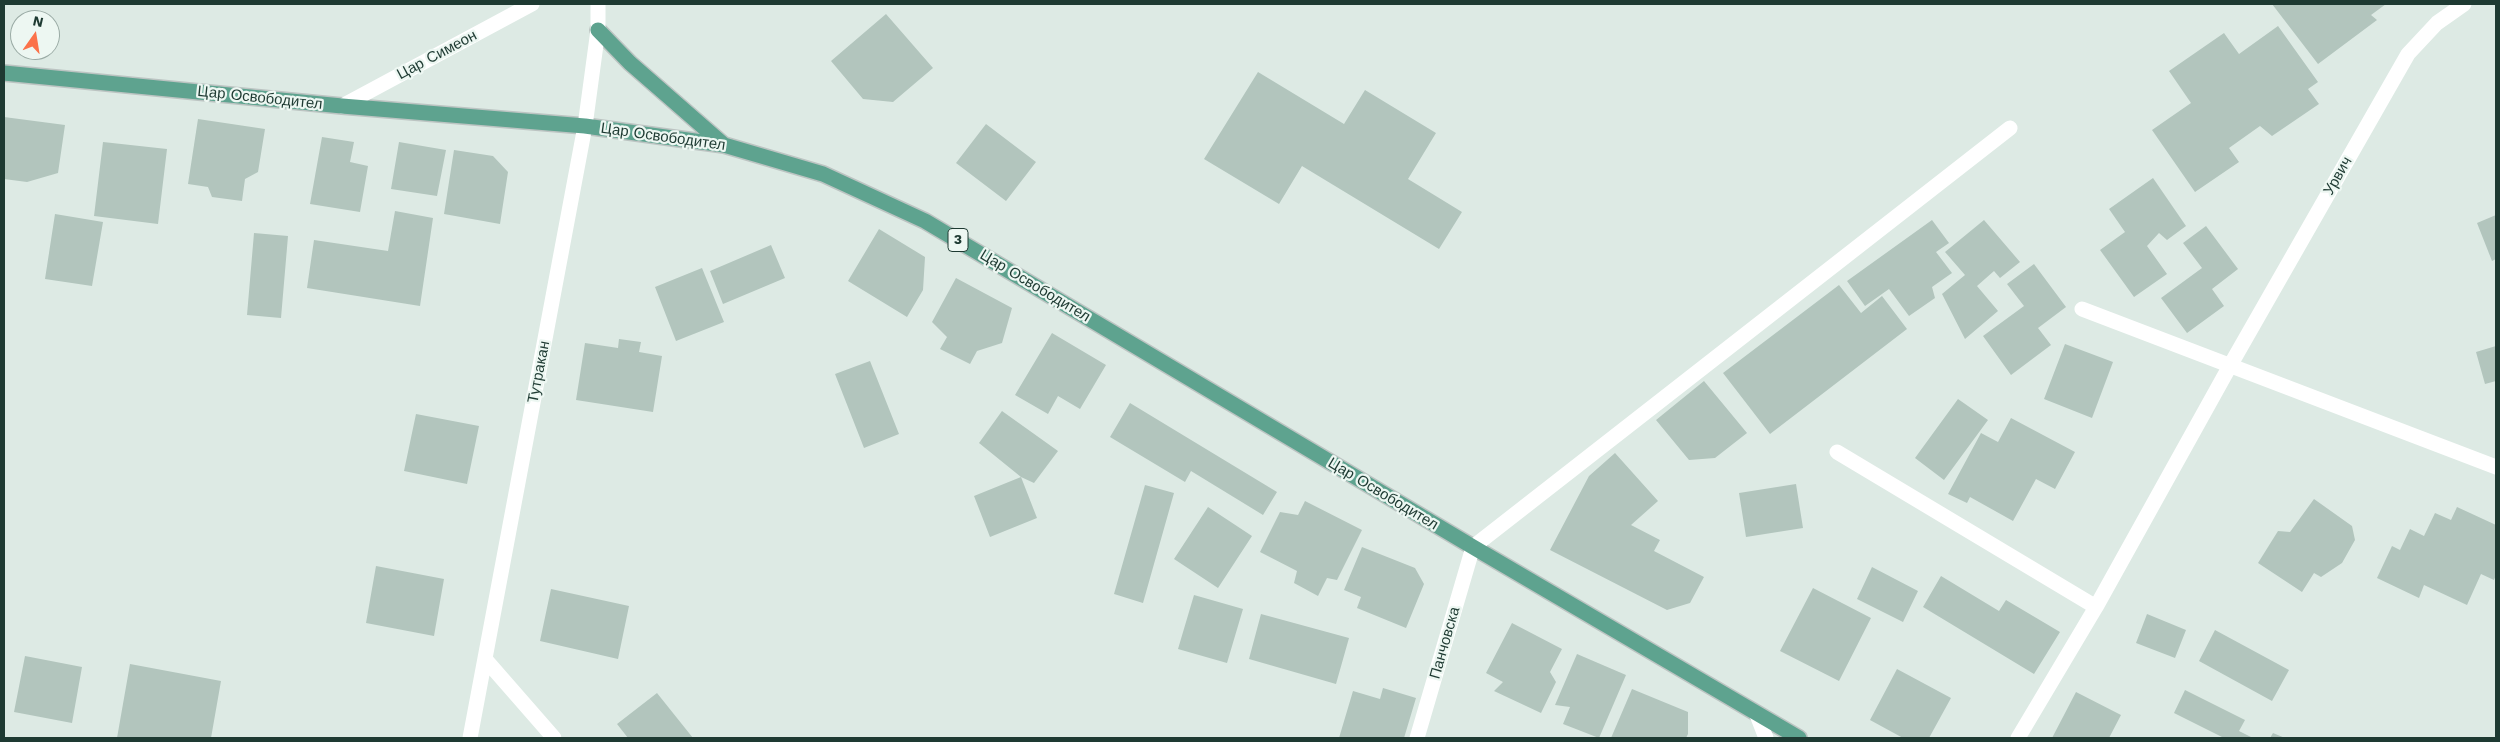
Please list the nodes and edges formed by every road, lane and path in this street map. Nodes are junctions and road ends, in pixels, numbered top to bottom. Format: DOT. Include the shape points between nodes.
graph roads {
  1 [pos="532,4"];
  2 [pos="598,4"];
  3 [pos="2464,4"];
  4 [pos="598,30"];
  5 [pos="4,73"];
  6 [pos="342,106"];
  7 [pos="585,126"];
  8 [pos="2010,128"];
  9 [pos="724,145"];
  10 [pos="2082,309"];
  11 [pos="2231,364"];
  12 [pos="1837,452"];
  13 [pos="2496,467"];
  14 [pos="1474,547"];
  15 [pos="2096,607"];
  16 [pos="485,659"];
  17 [pos="1757,715"];
  18 [pos="470,738"];
  19 [pos="554,738"];
  20 [pos="1417,738"];
  21 [pos="1766,738"];
  22 [pos="1799,738"];
  23 [pos="2018,738"];
  1 -- 6 [label="street, Цар Симеон"];
  2 -- 4 [label="street, Тутракан"];
  3 -- 11 [label="street, Урвич" via="2437,23 2408,54"];
  4 -- 7 [label="street, Тутракан"];
  4 -- 9 [label="main road" via="630,63"];
  5 -- 6 [label="main road, Цар Освободител / 3"];
  6 -- 7 [label="main road, Цар Освободител / 3"];
  7 -- 9 [label="main road, Цар Освободител / 3"];
  7 -- 16 [label="street, Тутракан"];
  8 -- 14 [label="street"];
  9 -- 14 [label="main road, Цар Освободител / 3" via="823,174 925,221"];
  10 -- 11 [label="street"];
  11 -- 13 [label="street"];
  11 -- 15 [label="street, Урвич"];
  12 -- 15 [label="street"];
  14 -- 17 [label="main road, Цар Освободител / 3"];
  14 -- 20 [label="street, Панчовска"];
  15 -- 23 [label="street, Урвич"];
  16 -- 18 [label="street, Тутракан"];
  16 -- 19 [label="street"];
  17 -- 21 [label="street"];
  17 -- 22 [label="main road, Цар Освободител / 3"];
}
